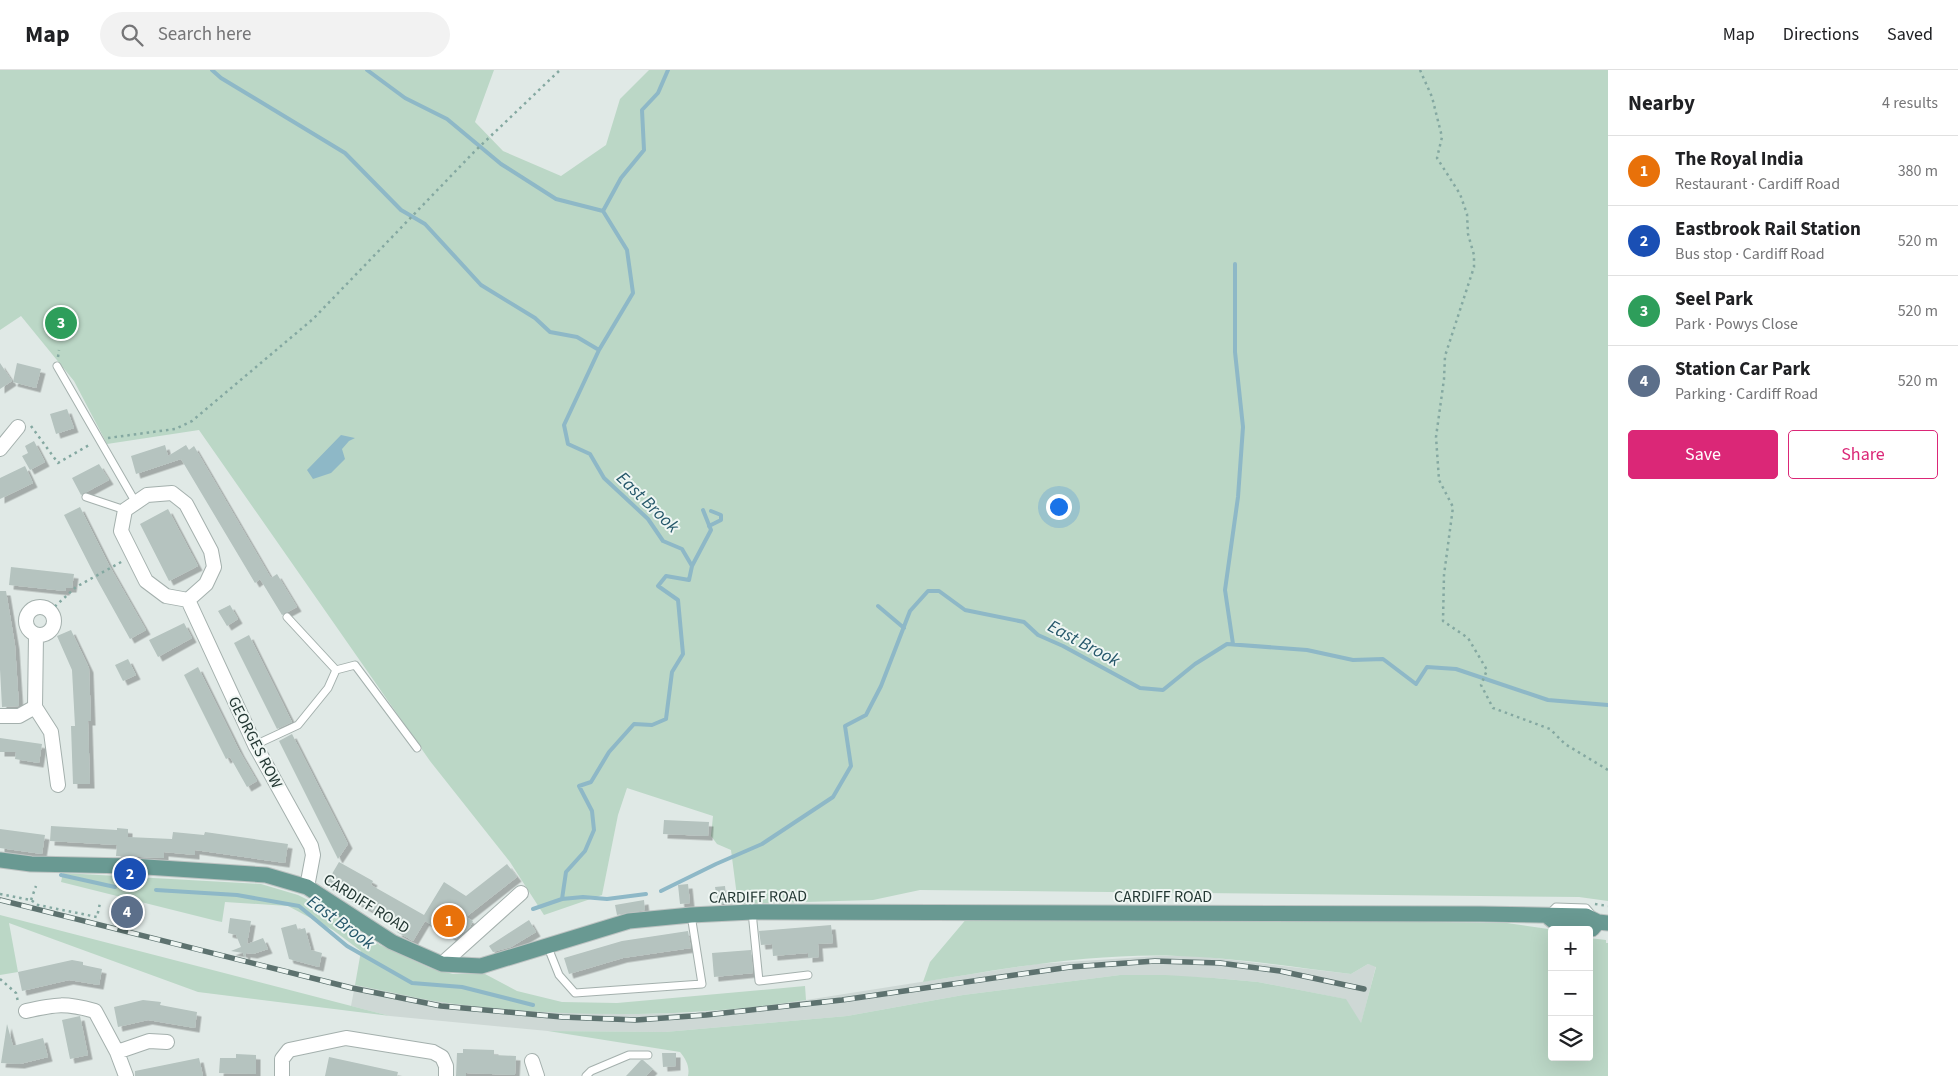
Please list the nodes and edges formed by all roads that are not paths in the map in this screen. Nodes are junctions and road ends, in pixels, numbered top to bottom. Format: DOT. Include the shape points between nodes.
graph roads {
  1 [pos="57,366"];
  2 [pos="18,427"];
  3 [pos="0,449"];
  4 [pos="86,497"];
  5 [pos="131,507"];
  6 [pos="188,600"];
  7 [pos="287,617"];
  8 [pos="36,635"];
  9 [pos="336,670"];
  10 [pos="35,707"];
  11 [pos="0,716"];
  12 [pos="256,745"];
  13 [pos="417,748"];
  14 [pos="58,785"];
  15 [pos="0,860"];
  16 [pos="307,887"];
  17 [pos="521,893"];
  18 [pos="752,912"];
  19 [pos="691,915"];
  20 [pos="1603,922"];
  21 [pos="548,945"];
  22 [pos="442,964"];
  23 [pos="808,975"];
  24 [pos="26,1011"];
  25 [pos="167,1042"];
  26 [pos="117,1052"];
  27 [pos="648,1055"];
  28 [pos="532,1061"];
  29 [pos="126,1076"];
  30 [pos="282,1076"];
  31 [pos="446,1076"];
  32 [pos="537,1076"];
  33 [pos="586,1076"];
  1 -- 5 [label="lane"];
  2 -- 3 [label="street"];
  4 -- 5 [label="lane"];
  5 -- 6 [label="street" via="121,531 146,581 166,596"];
  5 -- 6 [label="street" via="147,495 172,493 186,504 211,551 214,567 206,584"];
  6 -- 12 [label="street, GEORGES ROW"];
  7 -- 9 [label="lane"];
  8 -- 8 [label="street" via="28,630 26,616 38,607 50,611 54,621 52,630"];
  8 -- 10 [label="street"];
  9 -- 12 [label="lane" via="328,688 298,725"];
  9 -- 13 [label="lane" via="355,665"];
  10 -- 11 [label="street" via="19,716"];
  10 -- 14 [label="street" via="51,732"];
  12 -- 16 [label="street, GEORGES ROW" via="311,846 313,855"];
  15 -- 16 [label="main road, CARDIFF ROAD" via="266,875"];
  16 -- 22 [label="main road, CARDIFF ROAD" via="392,942"];
  17 -- 22 [label="street"];
  18 -- 19 [label="main road, CARDIFF ROAD"];
  18 -- 20 [label="main road, CARDIFF ROAD" via="1480,914 1586,916"];
  18 -- 23 [label="lane" via="759,981"];
  19 -- 21 [label="main road, CARDIFF ROAD" via="629,921"];
  19 -- 21 [label="lane" via="702,984 575,993 559,975"];
  21 -- 22 [label="main road, CARDIFF ROAD" via="481,966"];
  24 -- 26 [label="street" via="70,1005 95,1011"];
  25 -- 26 [label="street" via="149,1041"];
  26 -- 29 [label="street"];
  27 -- 33 [label="lane" via="629,1055"];
  28 -- 32 [label="street"];
  30 -- 31 [label="street" via="282,1059 289,1050 346,1038 433,1052 442,1057"];
}
